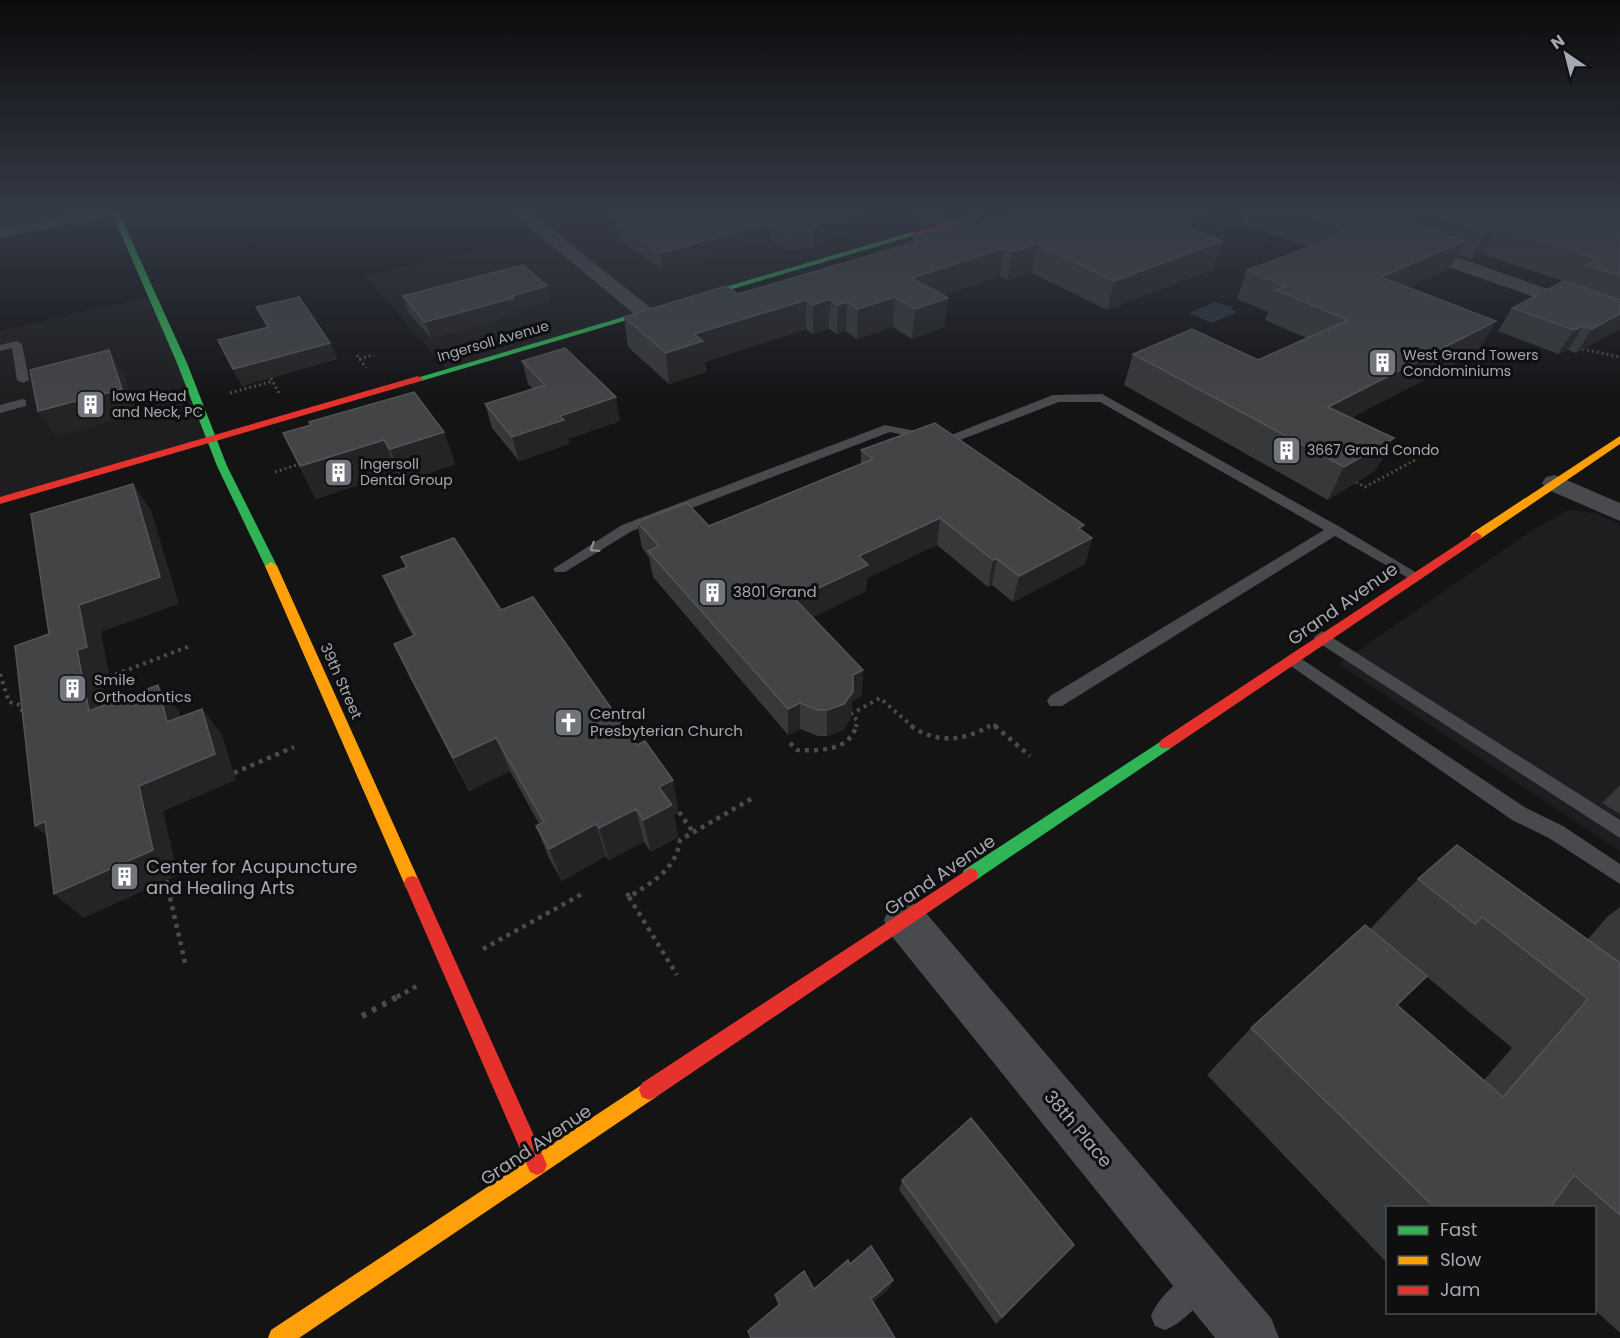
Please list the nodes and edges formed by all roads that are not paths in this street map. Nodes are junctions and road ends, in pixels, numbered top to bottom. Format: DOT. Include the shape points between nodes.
graph roads {
  1 [pos="142,273"];
  2 [pos="596,273"];
  3 [pos="781,273"];
  4 [pos="1486,273"];
  5 [pos="645,313"];
  6 [pos="1620,321"];
  7 [pos="0,348"];
  8 [pos="23,380"];
  9 [pos="22,403"];
  10 [pos="0,409"];
  11 [pos="1620,439"];
  12 [pos="210,440"];
  13 [pos="1555,483"];
  14 [pos="0,501"];
  15 [pos="1620,513"];
  16 [pos="1335,530"];
  17 [pos="560,569"];
  18 [pos="1415,576"];
  19 [pos="1322,637"];
  20 [pos="1294,660"];
  21 [pos="1056,701"];
  22 [pos="1620,830"];
  23 [pos="1620,875"];
  24 [pos="905,920"];
  25 [pos="537,1165"];
  26 [pos="1202,1279"];
  27 [pos="1165,1316"];
  28 [pos="279,1338"];
  29 [pos="1251,1338"];
  1 -- 12 [label="main road, 39th Street" via="182,363"];
  2 -- 5 [label="street"];
  3 -- 5 [label="main road, Ingersoll Avenue"];
  4 -- 6 [label="street"];
  5 -- 12 [label="main road, Ingersoll Avenue"];
  7 -- 8 [label="lane" via="17,344"];
  9 -- 10 [label="lane"];
  11 -- 13 [label="main road, Grand Avenue"];
  12 -- 14 [label="main road, Ingersoll Avenue"];
  12 -- 25 [label="main road, 39th Street" via="253,524"];
  13 -- 15 [label="street"];
  13 -- 18 [label="main road, Grand Avenue"];
  16 -- 17 [label="lane, one-way" via="1102,398 1079,396 1057,398 947,441 889,428 627,528"];
  16 -- 18 [label="lane"];
  16 -- 21 [label="lane"];
  18 -- 19 [label="main road, Grand Avenue"];
  19 -- 20 [label="main road, Grand Avenue"];
  19 -- 22 [label="lane"];
  20 -- 23 [label="lane" via="1519,814 1556,831"];
  20 -- 24 [label="main road, Grand Avenue"];
  24 -- 25 [label="main road, Grand Avenue"];
  24 -- 26 [label="street, 38th Place"];
  25 -- 28 [label="main road, Grand Avenue"];
  26 -- 27 [label="lane"];
  26 -- 29 [label="street, 38th Place"];
}
